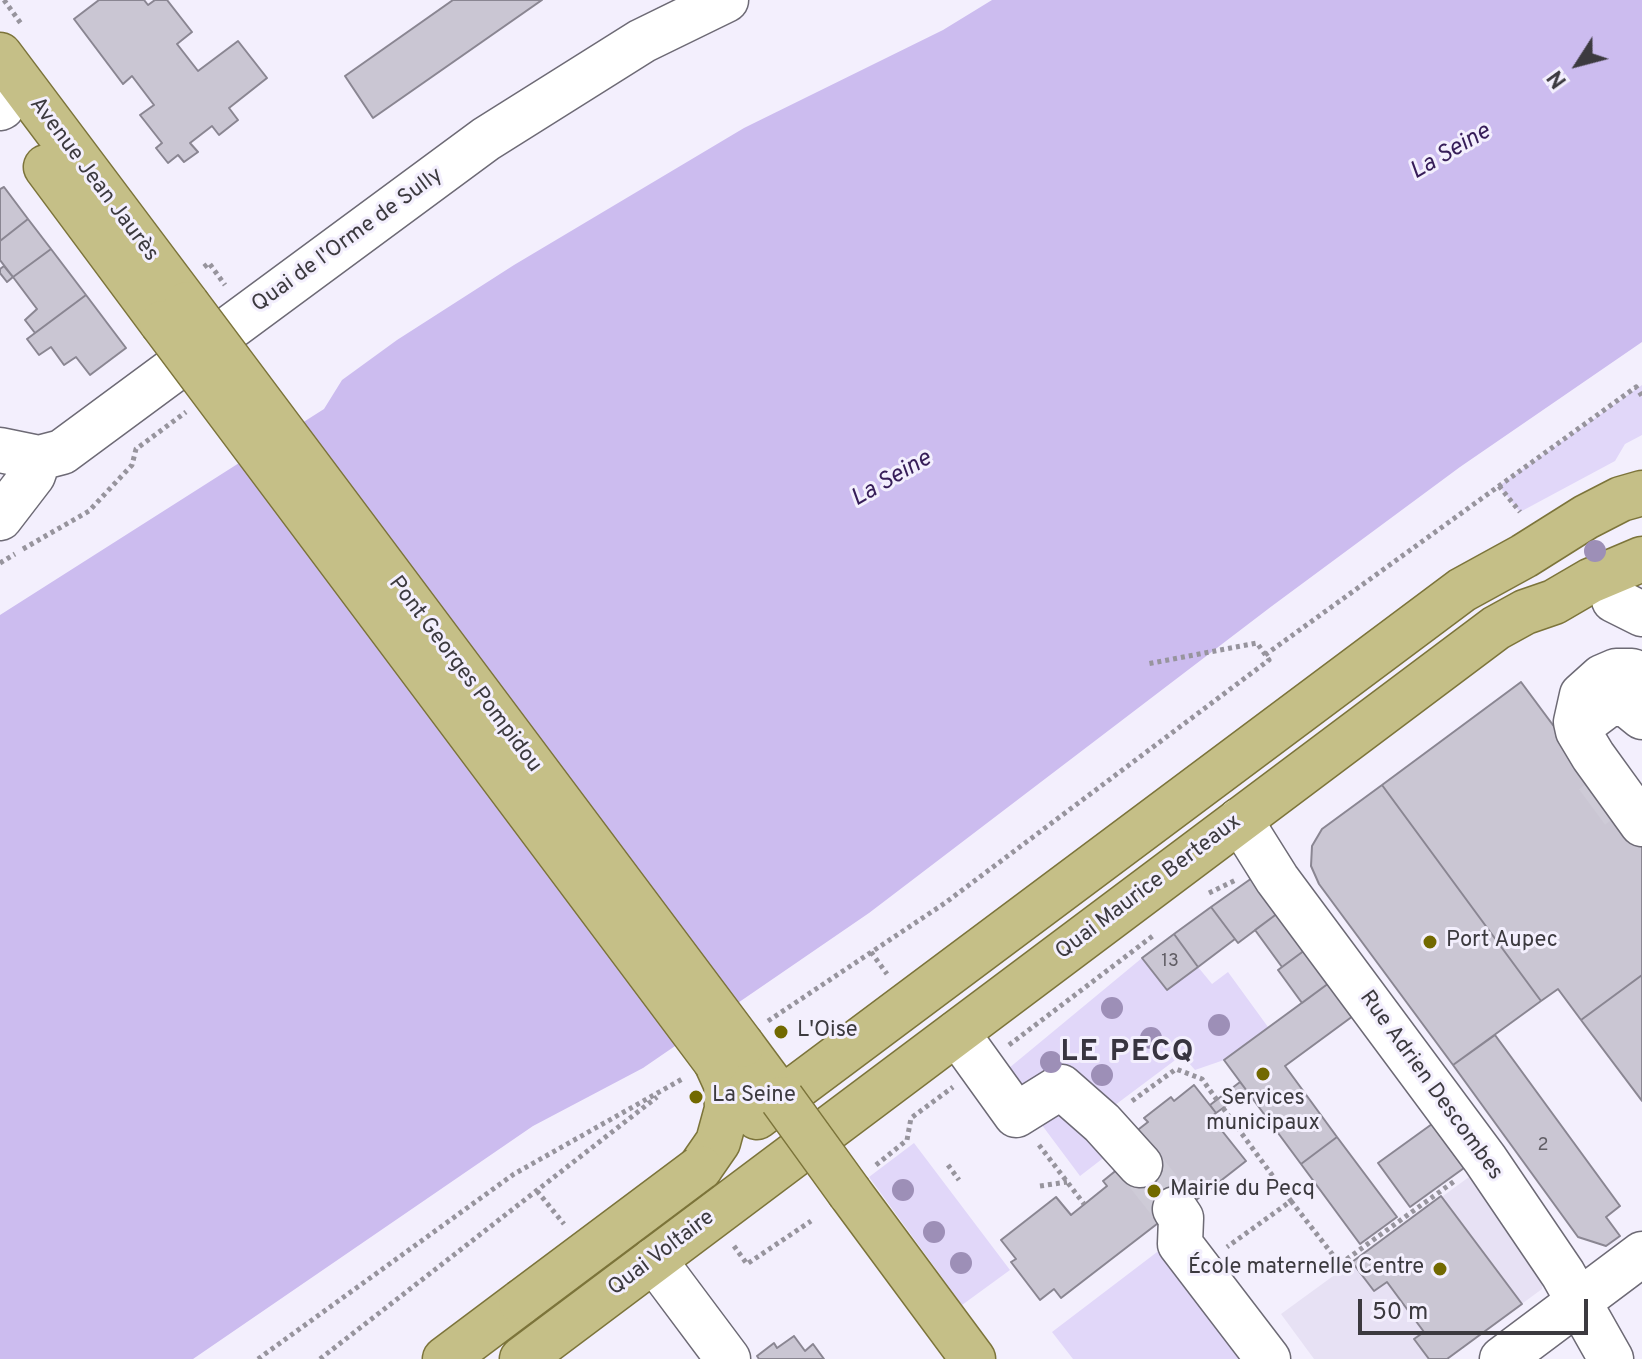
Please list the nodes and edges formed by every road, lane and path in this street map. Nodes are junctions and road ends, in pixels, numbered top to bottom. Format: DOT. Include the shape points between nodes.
graph roads {
  1 [pos="4,0"];
  2 [pos="726,0"];
  3 [pos="679,10"];
  4 [pos="14,43"];
  5 [pos="1,106"];
  6 [pos="174,314"];
  7 [pos="1642,396"];
  8 [pos="181,416"];
  9 [pos="20,454"];
  10 [pos="1642,466"];
  11 [pos="1499,486"];
  12 [pos="1642,493"];
  13 [pos="1520,512"];
  14 [pos="1,517"];
  15 [pos="1642,559"];
  16 [pos="0,563"];
  17 [pos="1462,590"];
  18 [pos="1554,602"];
  19 [pos="1633,602"];
  20 [pos="1265,655"];
  21 [pos="1147,664"];
  22 [pos="1642,675"];
  23 [pos="1642,717"];
  24 [pos="1578,731"];
  25 [pos="1240,820"];
  26 [pos="1642,824"];
  27 [pos="1267,862"];
  28 [pos="1198,902"];
  29 [pos="1160,931"];
  30 [pos="871,952"];
  31 [pos="892,981"];
  32 [pos="969,1049"];
  33 [pos="727,1052"];
  34 [pos="668,1088"];
  35 [pos="1217,1100"];
  36 [pos="770,1108"];
  37 [pos="1223,1108"];
  38 [pos="1102,1123"];
  39 [pos="1041,1148"];
  40 [pos="792,1150"];
  41 [pos="948,1165"];
  42 [pos="1140,1165"];
  43 [pos="700,1168"];
  44 [pos="959,1180"];
  45 [pos="1455,1181"];
  46 [pos="1067,1182"];
  47 [pos="1040,1186"];
  48 [pos="537,1191"];
  49 [pos="840,1198"];
  50 [pos="1291,1201"];
  51 [pos="1084,1204"];
  52 [pos="1175,1209"];
  53 [pos="565,1225"];
  54 [pos="1642,1254"];
  55 [pos="654,1260"];
  56 [pos="747,1264"];
  57 [pos="1198,1268"];
  58 [pos="1578,1299"];
  59 [pos="258,1359"];
  60 [pos="320,1359"];
  61 [pos="445,1359"];
  62 [pos="522,1359"];
  63 [pos="728,1359"];
  64 [pos="943,1359"];
  65 [pos="973,1359"];
  66 [pos="1268,1359"];
  67 [pos="1502,1359"];
  68 [pos="1611,1359"];
  1 -- 4 [label="path"];
  2 -- 3 [label="street, Quai de l'Orme de Sully"];
  3 -- 9 [label="street, Quai de l'Orme de Sully" via="642,41 486,139 84,438 62,452"];
  4 -- 6 [label="main road, Avenue Jean Jaurès"];
  5 -- 6 [label="main road, Avenue Jean Jaurès"];
  6 -- 33 [label="main road, Pont Georges Pompidou, bridge"];
  7 -- 11 [label="path" via="1636,387"];
  8 -- 16 [label="path" via="136,449 132,465 89,511"];
  9 -- 14 [label="street, Quai de l'Orme de Sully" via="33,475"];
  10 -- 17 [label="main road" via="1543,514"];
  11 -- 13 [label="path"];
  11 -- 20 [label="path"];
  12 -- 17 [label="main road" via="1586,517"];
  15 -- 18 [label="main road"];
  17 -- 36 [label="main road"];
  18 -- 19 [label="main road"];
  18 -- 25 [label="main road, Quai Maurice Berteaux" via="1496,628"];
  20 -- 21 [label="path" via="1257,643"];
  20 -- 30 [label="path" via="1269,660 1244,679 945,903"];
  22 -- 24 [label="street" via="1616,671 1590,685 1578,704"];
  23 -- 24 [label="street" via="1626,704 1609,704"];
  24 -- 26 [label="street"];
  25 -- 27 [label="street, Rue Adrien Descombes"];
  25 -- 32 [label="main road, Quai Maurice Berteaux"];
  27 -- 28 [label="path"];
  27 -- 58 [label="street, Rue Adrien Descombes" via="1485,1159"];
  29 -- 32 [label="path"];
  30 -- 31 [label="path"];
  30 -- 33 [label="path"];
  32 -- 38 [label="street" via="1016,1115 1061,1087"];
  32 -- 40 [label="main road, Quai Maurice Berteaux"];
  32 -- 49 [label="path" via="911,1118 907,1140"];
  33 -- 34 [label="path"];
  33 -- 36 [label="main road, Pont Georges Pompidou"];
  33 -- 43 [label="main road" via="725,1119 718,1142"];
  34 -- 48 [label="path"];
  34 -- 59 [label="path" via="514,1174"];
  35 -- 38 [label="path" via="1202,1079 1176,1069"];
  36 -- 40 [label="main road"];
  36 -- 49 [label="main road, bridge"];
  37 -- 50 [label="path"];
  38 -- 42 [label="street"];
  39 -- 46 [label="path"];
  40 -- 43 [label="main road" via="747,1151"];
  40 -- 49 [label="main road"];
  40 -- 55 [label="main road, Quai Voltaire"];
  41 -- 44 [label="path"];
  43 -- 61 [label="main road, bridge"];
  45 -- 50 [label="path" via="1340,1264"];
  46 -- 47 [label="path"];
  46 -- 51 [label="path"];
  48 -- 53 [label="path"];
  48 -- 60 [label="path"];
  49 -- 56 [label="path"];
  49 -- 64 [label="main road"];
  49 -- 65 [label="main road"];
  50 -- 57 [label="path"];
  52 -- 57 [label="street" via="1181,1218 1180,1244"];
  54 -- 58 [label="street"];
  55 -- 62 [label="main road, Quai Voltaire"];
  55 -- 63 [label="street"];
  57 -- 66 [label="street"];
  58 -- 67 [label="street"];
  58 -- 68 [label="street, Rue Adrien Descombes"];
}
